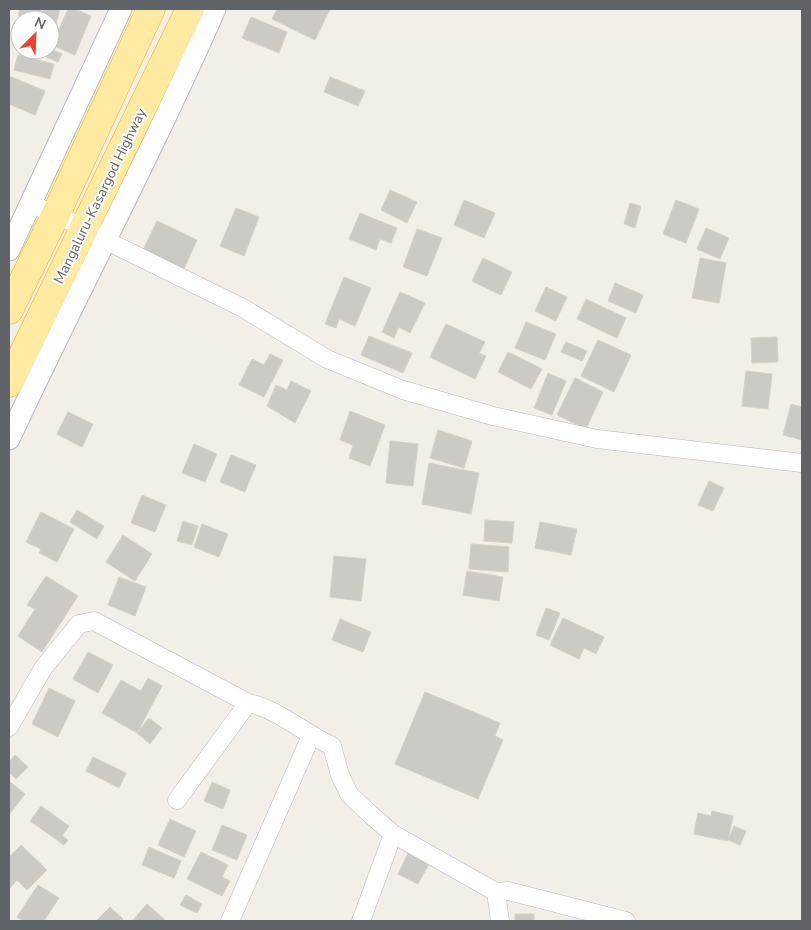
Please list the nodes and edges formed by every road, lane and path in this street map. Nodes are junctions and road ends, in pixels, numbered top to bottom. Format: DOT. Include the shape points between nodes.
graph roads {
  1 [pos="121,9"];
  2 [pos="151,9"];
  3 [pos="190,9"];
  4 [pos="215,9"];
  5 [pos="31,204"];
  6 [pos="56,214"];
  7 [pos="15,225"];
  8 [pos="96,234"];
  9 [pos="9,250"];
  10 [pos="9,310"];
  11 [pos="9,383"];
  12 [pos="9,439"];
  13 [pos="802,463"];
  14 [pos="248,703"];
  15 [pos="9,727"];
  16 [pos="311,736"];
  17 [pos="177,800"];
  18 [pos="393,834"];
  19 [pos="496,892"];
  20 [pos="230,921"];
  21 [pos="361,921"];
  22 [pos="500,921"];
  23 [pos="626,921"];
  1 -- 5 [label="street"];
  2 -- 6 [label="highway"];
  3 -- 8 [label="highway, Mangaluru-Kasargod Highway"];
  4 -- 8 [label="street" via="190,65"];
  5 -- 6 [label="street"];
  5 -- 7 [label="street"];
  6 -- 8 [label="street"];
  6 -- 10 [label="highway"];
  7 -- 9 [label="street"];
  8 -- 11 [label="highway, Mangaluru-Kasargod Highway"];
  8 -- 12 [label="street" via="70,310"];
  8 -- 13 [label="street" via="243,308 327,359 402,390 494,416 597,439"];
  14 -- 15 [label="street" via="94,621 79,624 44,667"];
  14 -- 16 [label="street" via="261,705"];
  14 -- 17 [label="street"];
  16 -- 18 [label="street" via="332,746 349,794"];
  16 -- 20 [label="street"];
  18 -- 19 [label="street"];
  18 -- 21 [label="street"];
  19 -- 22 [label="street"];
  19 -- 23 [label="street" via="508,891"];
}
